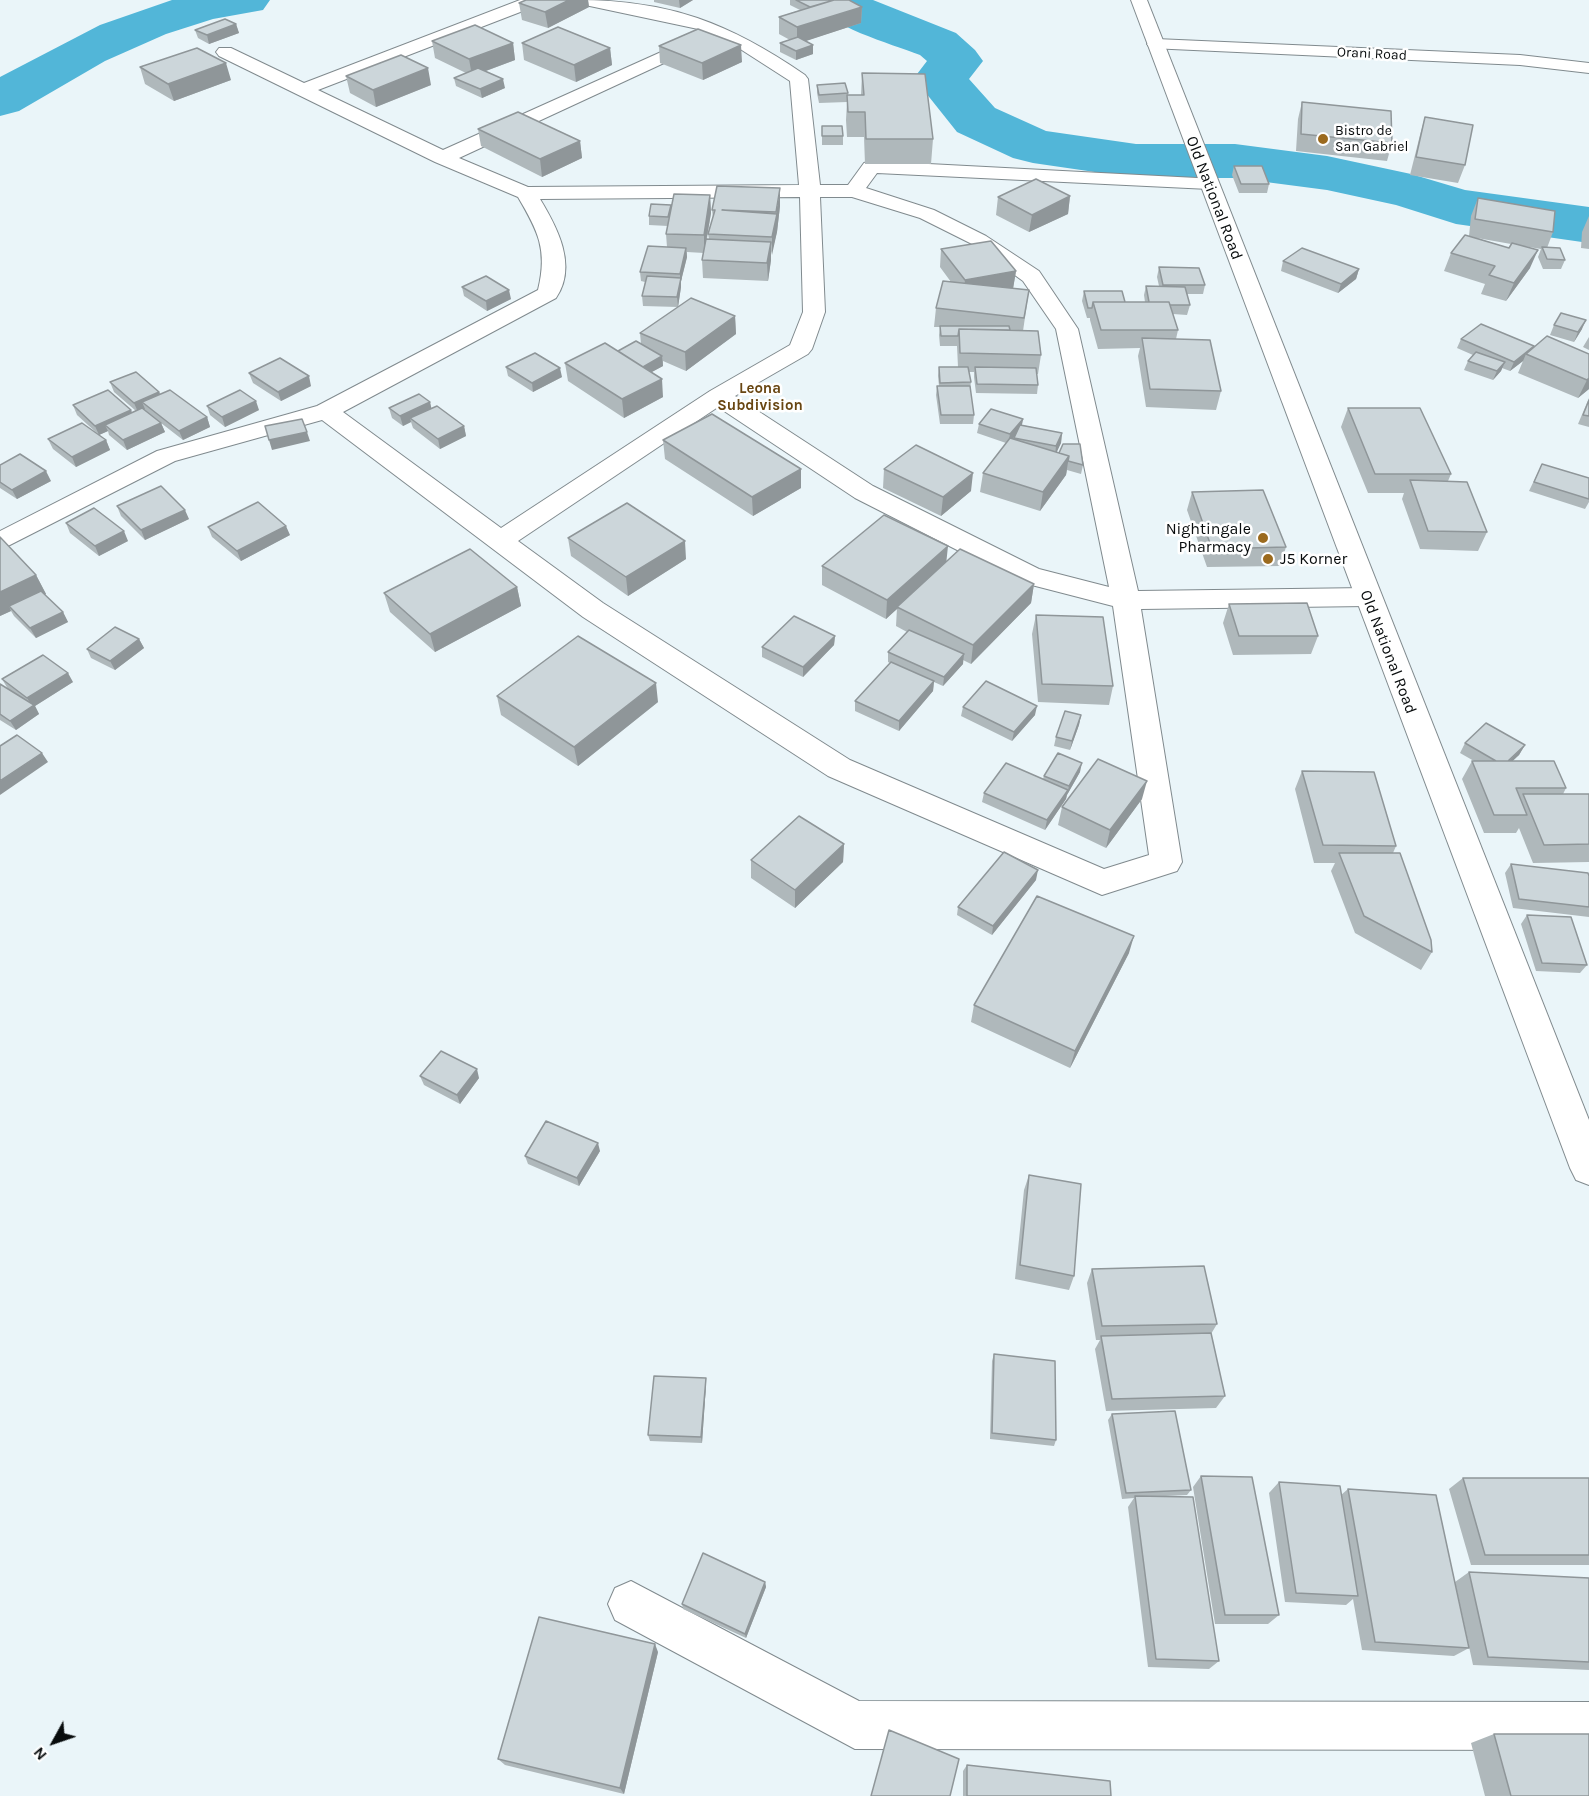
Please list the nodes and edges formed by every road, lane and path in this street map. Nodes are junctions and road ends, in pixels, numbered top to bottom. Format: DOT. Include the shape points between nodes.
graph roads {
  1 [pos="535,0"];
  2 [pos="585,0"];
  3 [pos="1139,0"];
  4 [pos="720,31"];
  5 [pos="1156,44"];
  6 [pos="225,52"];
  7 [pos="1589,68"];
  8 [pos="302,90"];
  9 [pos="442,158"];
  10 [pos="1205,172"];
  11 [pos="854,190"];
  12 [pos="810,191"];
  13 [pos="526,193"];
  14 [pos="717,396"];
  15 [pos="326,411"];
  16 [pos="501,540"];
  17 [pos="0,542"];
  18 [pos="1367,597"];
  19 [pos="1126,600"];
  20 [pos="1589,1168"];
  21 [pos="631,1604"];
  22 [pos="1589,1726"];
  1 -- 8 [label="street"];
  2 -- 4 [label="street"];
  3 -- 5 [label="street, Old National Road"];
  4 -- 9 [label="street"];
  4 -- 12 [label="street" via="799,79"];
  5 -- 7 [label="street, Orani Road" via="1520,60"];
  5 -- 10 [label="street, Old National Road"];
  6 -- 8 [label="street"];
  8 -- 9 [label="street"];
  9 -- 13 [label="street"];
  10 -- 11 [label="street" via="871,167"];
  10 -- 18 [label="street, Old National Road"];
  11 -- 12 [label="street"];
  11 -- 19 [label="street" via="927,214 980,240 1031,276 1067,329"];
  12 -- 13 [label="street"];
  12 -- 14 [label="street" via="814,312 800,349"];
  13 -- 15 [label="street" via="554,240 554,274 548,293"];
  14 -- 16 [label="street"];
  14 -- 19 [label="street" via="864,492 1030,576"];
  15 -- 16 [label="street"];
  15 -- 17 [label="street" via="166,456"];
  16 -- 19 [label="street" via="593,610 838,768 1102,882 1166,862"];
  18 -- 19 [label="street"];
  18 -- 20 [label="street, Old National Road"];
  21 -- 22 [label="street" via="855,1725"];
}
